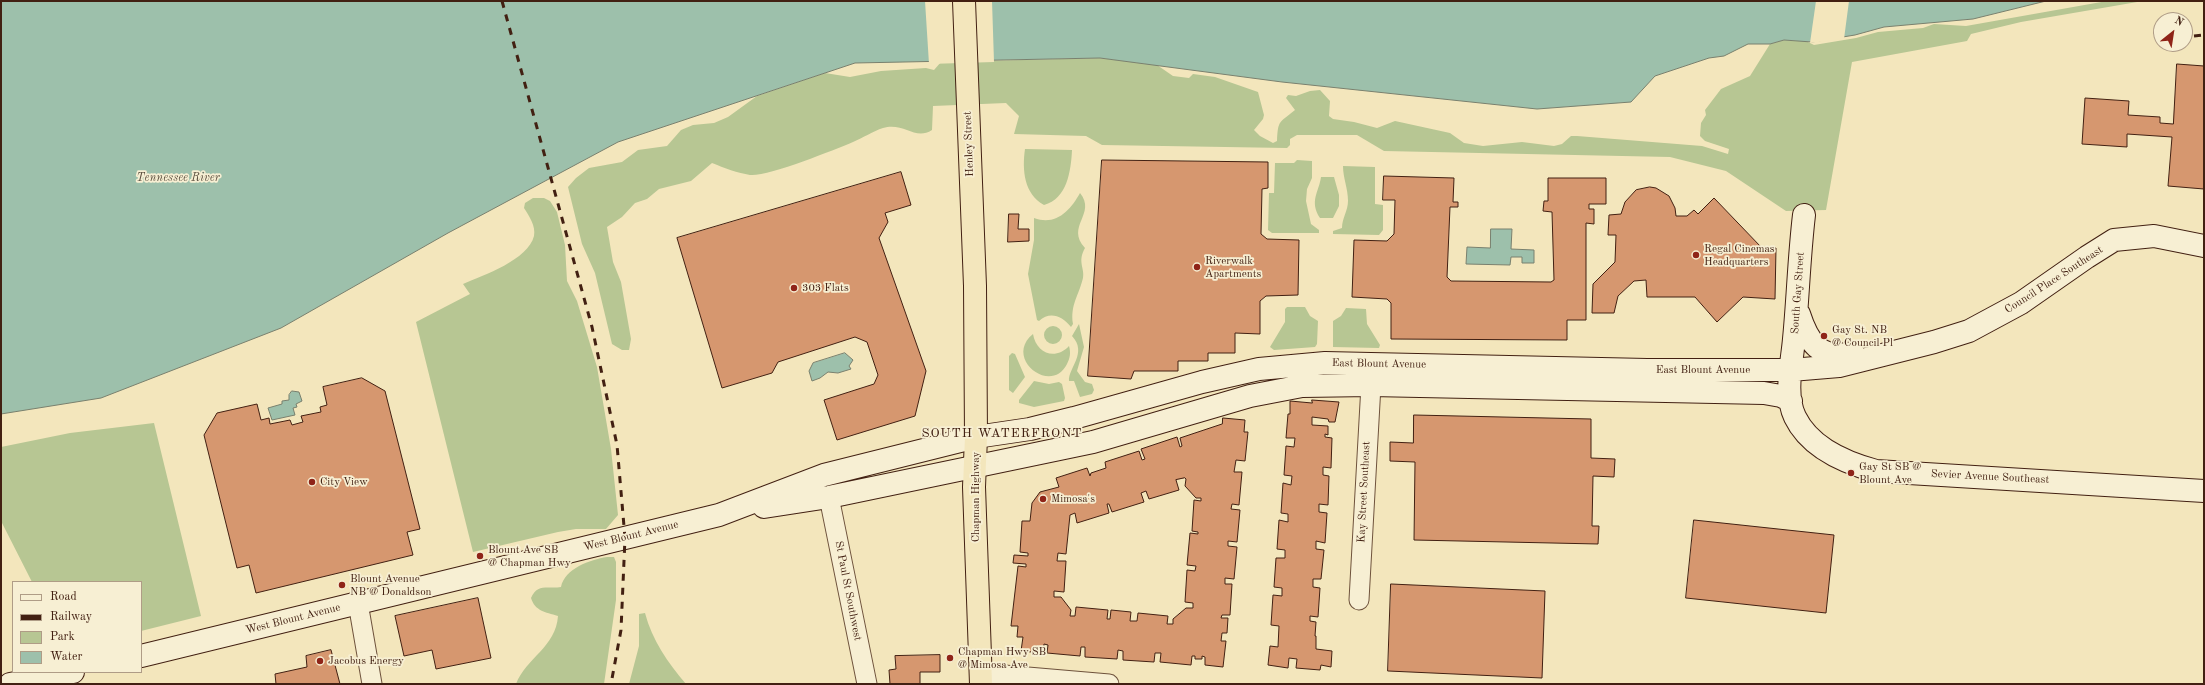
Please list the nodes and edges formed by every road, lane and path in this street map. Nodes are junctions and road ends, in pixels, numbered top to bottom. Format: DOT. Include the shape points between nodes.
graph roads {
  1 [pos="964,1"];
  2 [pos="1804,215"];
  3 [pos="2204,246"];
  4 [pos="975,286"];
  5 [pos="1795,303"];
  6 [pos="1913,347"];
  7 [pos="1372,363"];
  8 [pos="1259,369"];
  9 [pos="1647,370"];
  10 [pos="1791,370"];
  11 [pos="1371,385"];
  12 [pos="1646,391"];
  13 [pos="1267,393"];
  14 [pos="1791,401"];
  15 [pos="976,437"];
  16 [pos="975,465"];
  17 [pos="824,474"];
  18 [pos="2204,491"];
  19 [pos="829,497"];
  20 [pos="719,515"];
  21 [pos="1359,600"];
  22 [pos="358,603"];
  23 [pos="142,656"];
  24 [pos="68,673"];
  25 [pos="981,679"];
  26 [pos="10,684"];
  27 [pos="372,684"];
  28 [pos="867,684"];
  29 [pos="1109,684"];
  1 -- 4 [label="highway, Henley Street"];
  2 -- 5 [label="main road, South Gay Street"];
  3 -- 6 [label="main road, Council Place Southeast" via="2154,236 2114,240 2021,303 1994,318 1968,331"];
  4 -- 15 [label="highway, Chapman Highway"];
  5 -- 6 [label="main road" via="1810,340 1829,354 1843,355 1896,344"];
  5 -- 10 [label="main road, South Gay Street"];
  6 -- 10 [label="main road, Council Place Southeast" via="1839,366"];
  7 -- 8 [label="main road, East Blount Avenue" via="1325,363"];
  7 -- 9 [label="main road, East Blount Avenue"];
  7 -- 11 [label="main road"];
  8 -- 13 [label="main road"];
  8 -- 15 [label="main road, East Blount Avenue" via="1030,429"];
  9 -- 10 [label="main road, East Blount Avenue"];
  9 -- 12 [label="main road"];
  10 -- 14 [label="main road, Sevier Avenue Southeast"];
  11 -- 12 [label="main road"];
  11 -- 13 [label="main road" via="1302,386"];
  11 -- 21 [label="street, Kay Street Southeast"];
  12 -- 14 [label="main road" via="1764,393"];
  13 -- 16 [label="main road" via="1093,442"];
  14 -- 18 [label="main road, Sevier Avenue Southeast" via="1795,417 1805,432 1826,450 1845,461 1876,471"];
  15 -- 16 [label="highway, Chapman Highway"];
  15 -- 17 [label="main road, West Blount Avenue"];
  16 -- 19 [label="main road"];
  16 -- 25 [label="highway, Chapman Highway"];
  17 -- 19 [label="main road"];
  17 -- 20 [label="main road, West Blount Avenue"];
  19 -- 20 [label="main road"];
  19 -- 28 [label="street, St Paul St Southwest"];
  20 -- 22 [label="main road, West Blount Avenue"];
  22 -- 23 [label="main road, West Blount Avenue"];
  22 -- 27 [label="street"];
  24 -- 26 [label="main road"];
  25 -- 29 [label="street"];
}
